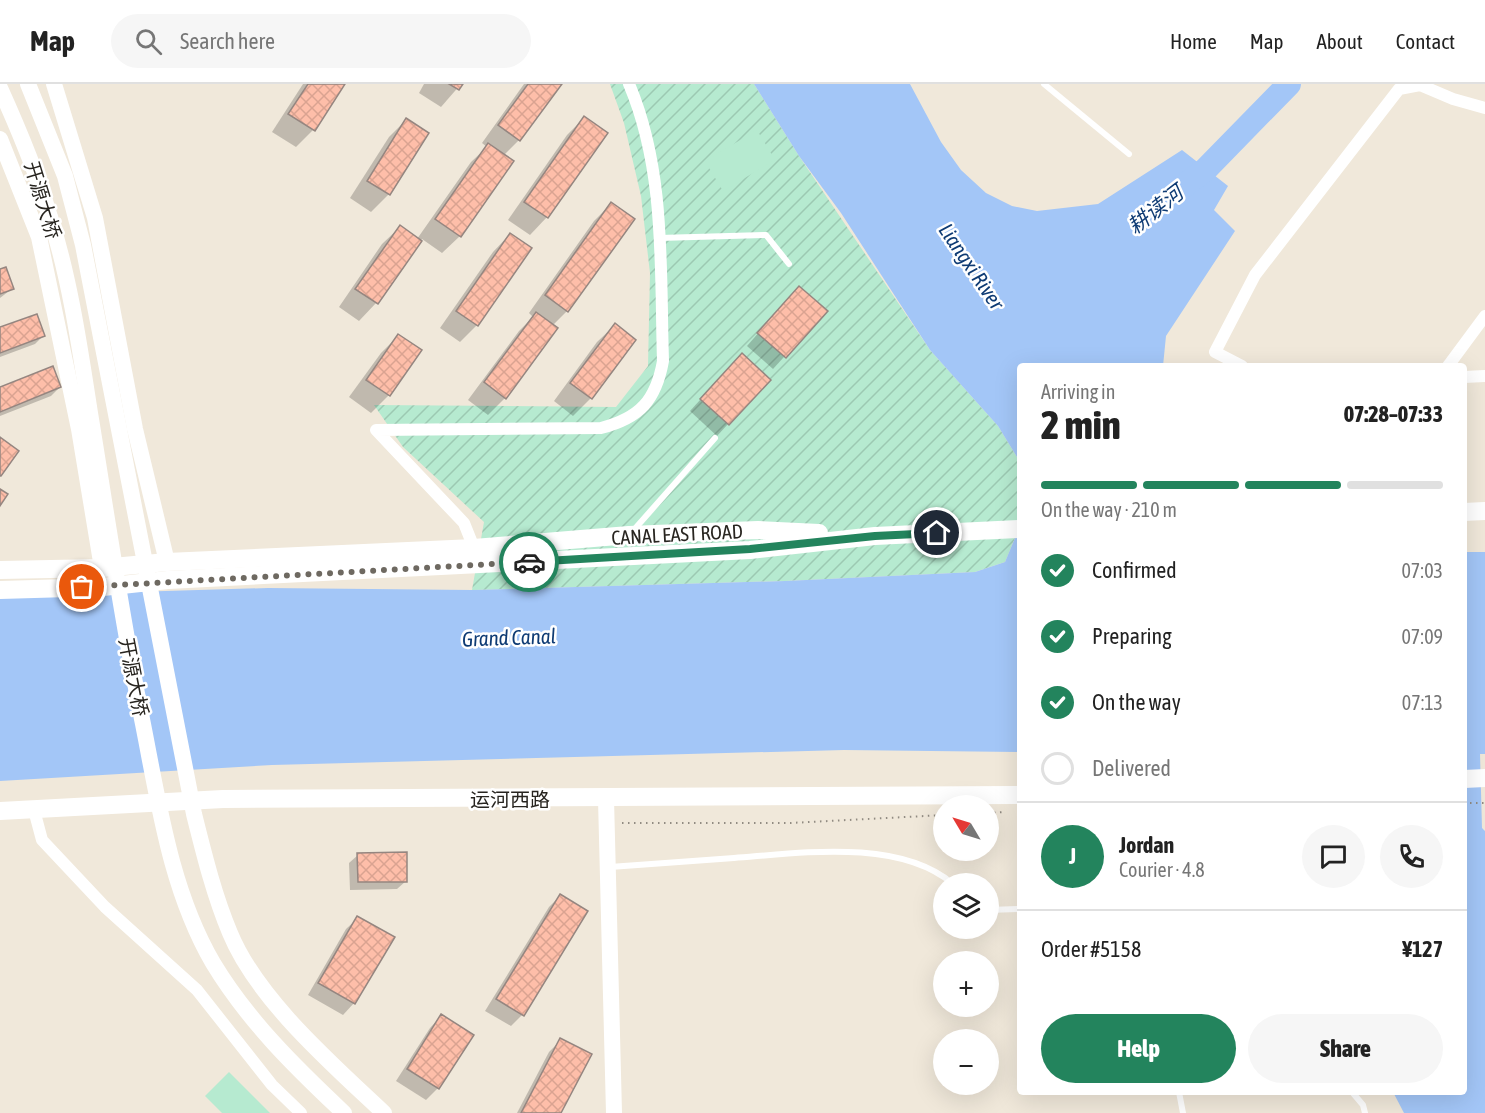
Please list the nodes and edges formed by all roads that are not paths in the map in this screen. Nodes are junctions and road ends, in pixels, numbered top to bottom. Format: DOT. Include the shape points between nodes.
graph roads {
  1 [pos="28,84"];
  2 [pos="629,84"];
  3 [pos="1044,84"];
  4 [pos="60,87"];
  5 [pos="0,88"];
  6 [pos="1485,108"];
  7 [pos="0,141"];
  8 [pos="1129,154"];
  9 [pos="659,238"];
  10 [pos="789,264"];
  11 [pos="1485,316"];
  12 [pos="1236,363"];
  13 [pos="1450,363"];
  14 [pos="1485,376"];
  15 [pos="1467,377"];
  16 [pos="715,438"];
  17 [pos="1485,511"];
  18 [pos="1467,512"];
  19 [pos="1017,529"];
  20 [pos="629,535"];
  21 [pos="875,536"];
  22 [pos="474,548"];
  23 [pos="167,562"];
  24 [pos="102,568"];
  25 [pos="0,570"];
  26 [pos="0,590"];
  27 [pos="1485,778"];
  28 [pos="1467,779"];
  29 [pos="1017,795"];
  30 [pos="606,799"];
  31 [pos="34,810"];
  32 [pos="0,811"];
  33 [pos="608,867"];
  34 [pos="940,873"];
  35 [pos="1017,909"];
  36 [pos="999,910"];
  37 [pos="1180,1095"];
  38 [pos="1355,1095"];
  39 [pos="301,1113"];
  40 [pos="344,1113"];
  41 [pos="384,1113"];
  42 [pos="614,1113"];
  43 [pos="1183,1113"];
  44 [pos="1365,1113"];
  1 -- 41 [label="main road" via="65,176 83,245 194,814 230,935 266,993"];
  2 -- 9 [label="street" via="646,135"];
  3 -- 8 [label="lane"];
  4 -- 7 [label="main road"];
  4 -- 23 [label="main road" via="95,218 135,429"];
  5 -- 40 [label="main road, 开源大桥" via="27,149 51,220 80,351 122,621 176,874 213,962 248,1015"];
  6 -- 12 [label="street" via="1420,85 1399,89 1255,275 1215,352"];
  7 -- 24 [label="main road" via="39,237 79,429"];
  9 -- 10 [label="lane" via="766,235"];
  9 -- 22 [label="street" via="663,361 659,382 638,412 601,428 376,430 464,523"];
  11 -- 13 [label="street"];
  14 -- 15 [label="street"];
  16 -- 20 [label="lane"];
  17 -- 18 [label="main road"];
  19 -- 21 [label="main road"];
  20 -- 21 [label="main road, CANAL EAST ROAD" via="758,530"];
  20 -- 22 [label="main road, CANAL EAST ROAD"];
  21 -- 26 [label="main road, CANAL EAST ROAD" via="739,550"];
  22 -- 23 [label="main road, CANAL EAST ROAD"];
  23 -- 24 [label="main road, CANAL EAST ROAD"];
  24 -- 25 [label="main road, CANAL EAST ROAD"];
  27 -- 28 [label="main road"];
  29 -- 30 [label="main road, 运河西路"];
  30 -- 31 [label="main road, 运河西路" via="223,799"];
  30 -- 33 [label="main road"];
  31 -- 32 [label="main road, 运河西路"];
  31 -- 39 [label="street" via="42,840 105,907 197,990 272,1085"];
  33 -- 34 [label="lane" via="829,851 870,854 915,863"];
  33 -- 42 [label="main road"];
  35 -- 36 [label="lane"];
  37 -- 43 [label="lane"];
  38 -- 44 [label="lane"];
}
